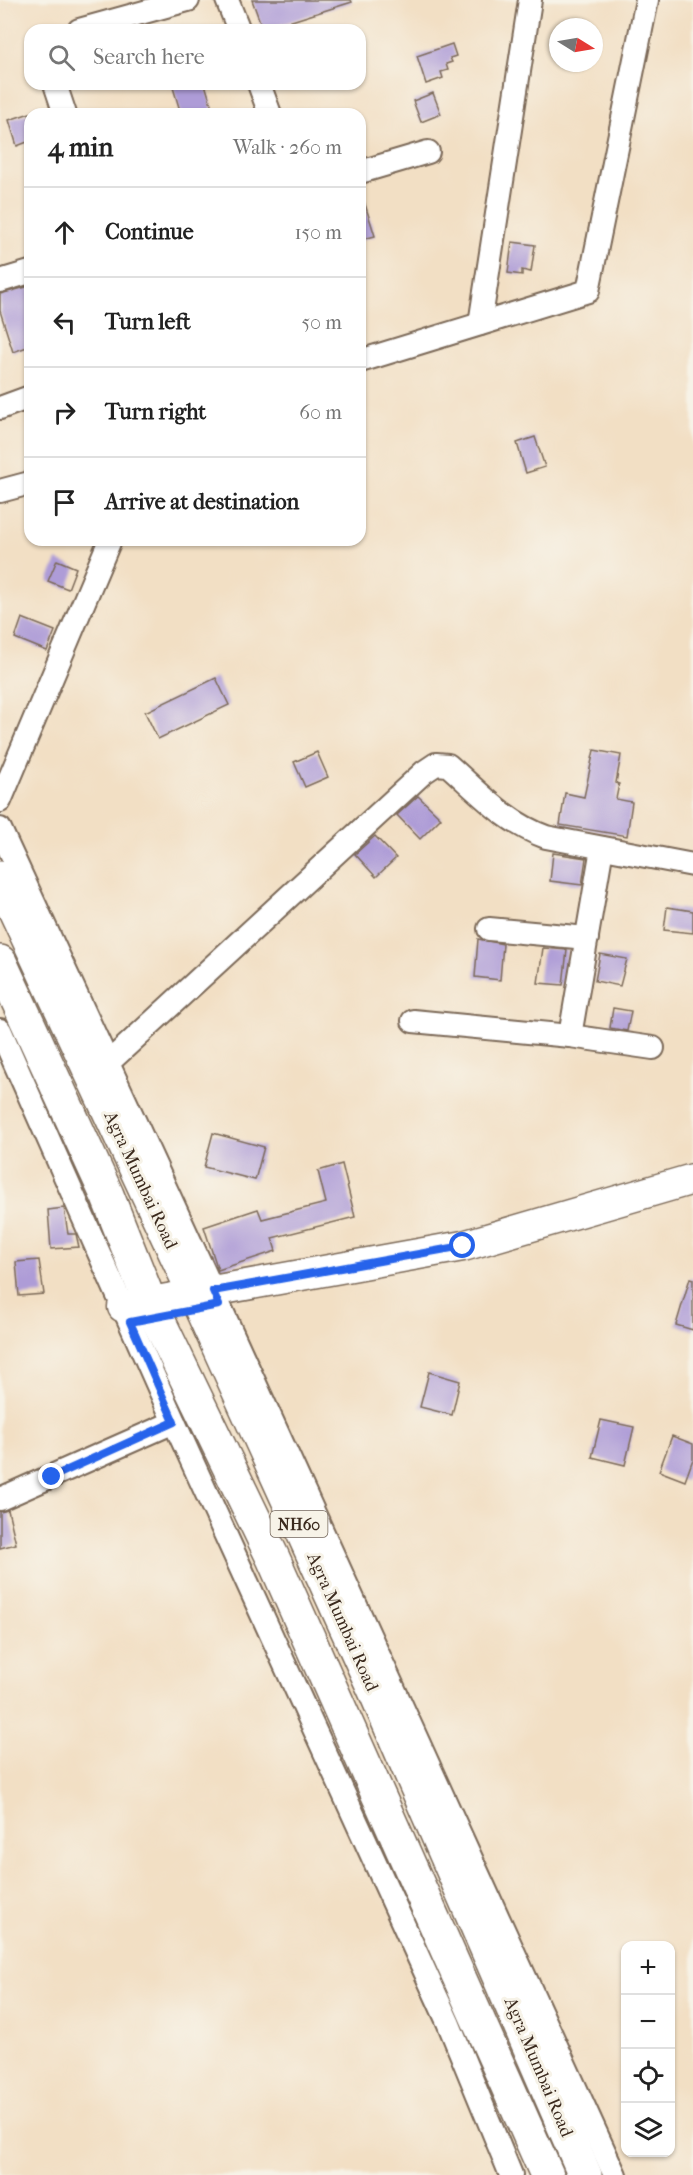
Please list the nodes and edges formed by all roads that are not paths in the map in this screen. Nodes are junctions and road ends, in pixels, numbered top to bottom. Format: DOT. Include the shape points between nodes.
graph roads {
  1 [pos="188,0"];
  2 [pos="227,0"];
  3 [pos="530,0"];
  4 [pos="647,0"];
  5 [pos="101,24"];
  6 [pos="237,24"];
  7 [pos="57,90"];
  8 [pos="261,90"];
  9 [pos="63,108"];
  10 [pos="268,108"];
  11 [pos="428,152"];
  12 [pos="366,170"];
  13 [pos="24,272"];
  14 [pos="2,274"];
  15 [pos="480,324"];
  16 [pos="366,359"];
  17 [pos="24,399"];
  18 [pos="0,408"];
  19 [pos="24,484"];
  20 [pos="0,490"];
  21 [pos="107,546"];
  22 [pos="0,801"];
  23 [pos="0,829"];
  24 [pos="602,848"];
  25 [pos="693,865"];
  26 [pos="0,878"];
  27 [pos="489,928"];
  28 [pos="587,938"];
  29 [pos="0,962"];
  30 [pos="413,1021"];
  31 [pos="0,1030"];
  32 [pos="570,1036"];
  33 [pos="652,1048"];
  34 [pos="108,1063"];
  35 [pos="693,1179"];
  36 [pos="693,1194"];
  37 [pos="207,1300"];
  38 [pos="140,1312"];
  39 [pos="174,1422"];
  40 [pos="0,1499"];
  41 [pos="511,2175"];
  42 [pos="548,2175"];
  43 [pos="585,2175"];
  44 [pos="615,2175"];
  1 -- 5 [label="street"];
  2 -- 6 [label="street"];
  3 -- 15 [label="street"];
  4 -- 15 [label="street" via="588,291"];
  7 -- 9 [label="street"];
  8 -- 10 [label="street"];
  11 -- 12 [label="street"];
  13 -- 14 [label="street"];
  15 -- 16 [label="street"];
  17 -- 18 [label="street"];
  19 -- 20 [label="street"];
  21 -- 22 [label="street"];
  23 -- 34 [label="street"];
  24 -- 25 [label="street"];
  24 -- 28 [label="street"];
  24 -- 34 [label="street" via="526,829 507,818 448,765 436,764"];
  26 -- 37 [label="highway, Agra Mumbai Road / NH60"];
  27 -- 28 [label="street"];
  28 -- 32 [label="street"];
  29 -- 38 [label="highway, Agra Mumbai Road / NH60" via="107,1195"];
  30 -- 32 [label="street"];
  31 -- 38 [label="street"];
  32 -- 33 [label="street"];
  34 -- 37 [label="street"];
  35 -- 37 [label="main road" via="463,1246"];
  36 -- 37 [label="main road" via="463,1259"];
  37 -- 38 [label="main road"];
  37 -- 43 [label="highway, Agra Mumbai Road / NH60"];
  37 -- 44 [label="street"];
  38 -- 39 [label="street"];
  38 -- 42 [label="highway, Agra Mumbai Road / NH60" via="273,1558"];
  39 -- 40 [label="street"];
  39 -- 41 [label="street" via="448,2022"];
}
